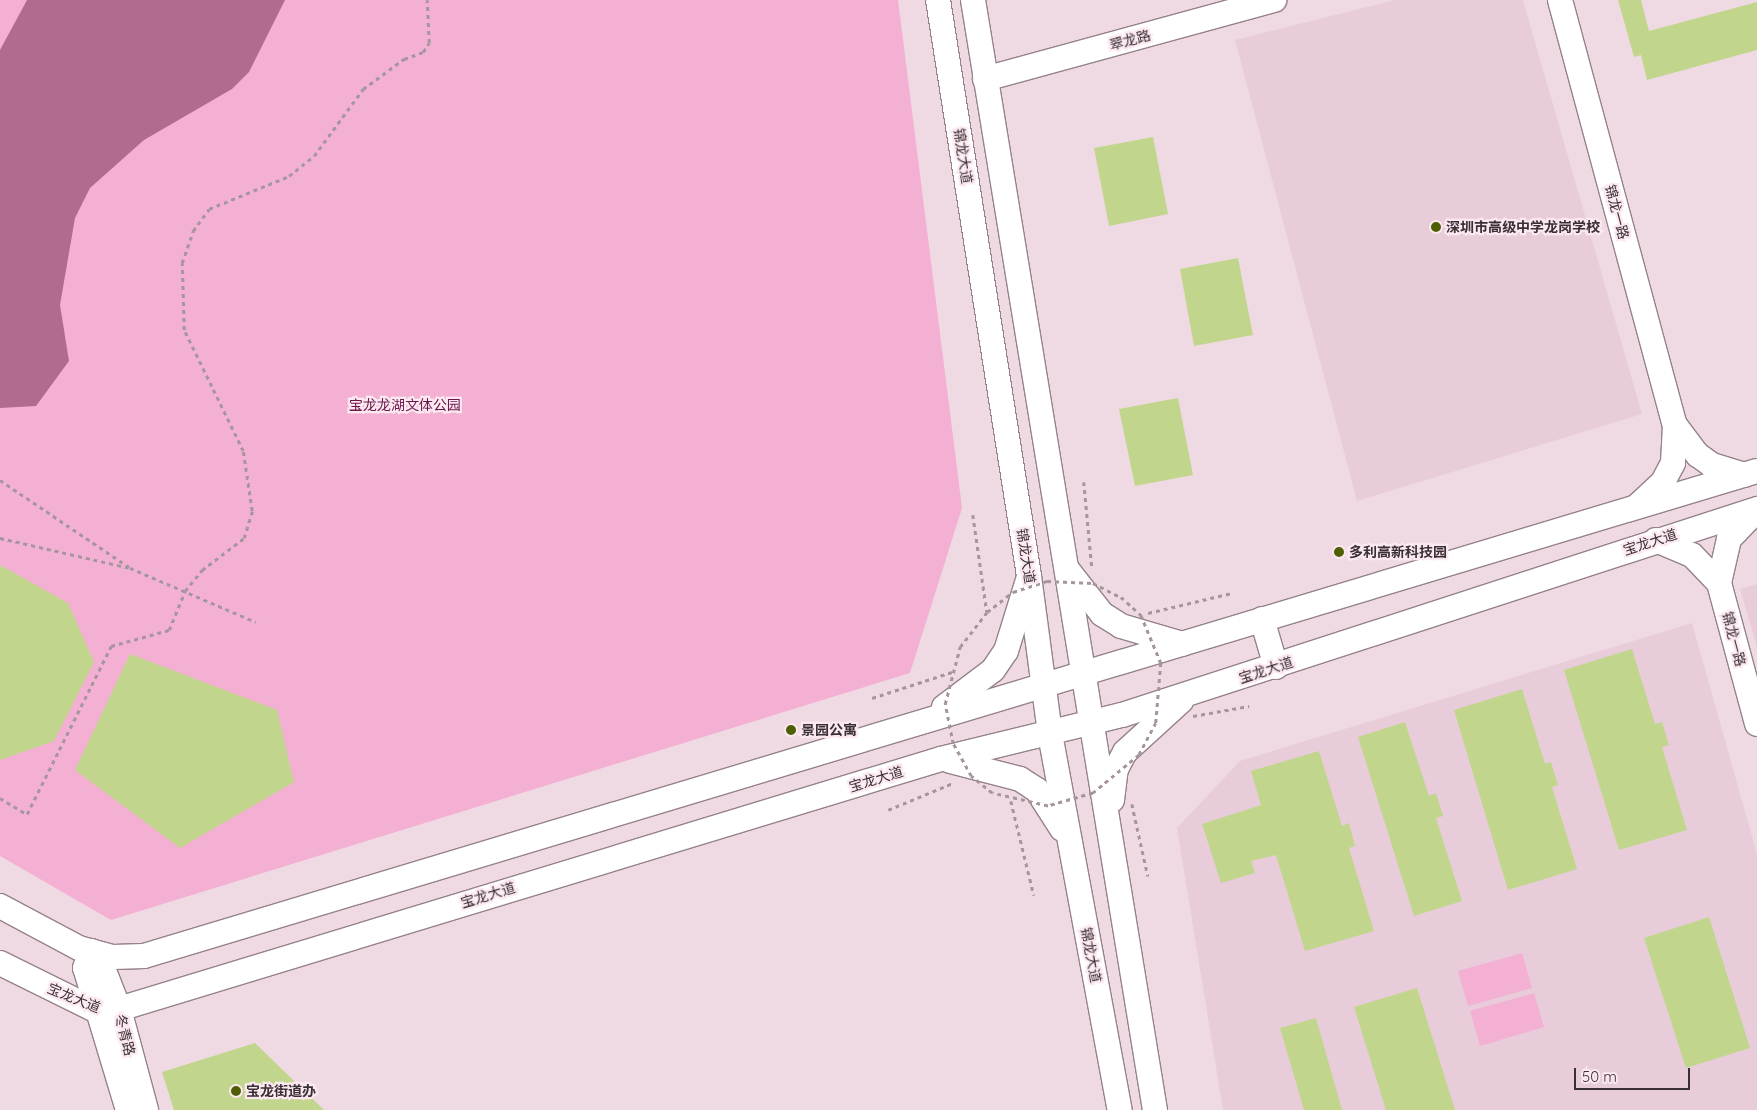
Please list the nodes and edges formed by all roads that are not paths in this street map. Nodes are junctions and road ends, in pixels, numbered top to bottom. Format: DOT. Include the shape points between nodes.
graph roads {
  1 [pos="938,0"];
  2 [pos="973,0"];
  3 [pos="1274,0"];
  4 [pos="1560,0"];
  5 [pos="985,79"];
  6 [pos="1675,425"];
  7 [pos="1751,473"];
  8 [pos="1634,508"];
  9 [pos="1757,510"];
  10 [pos="1656,540"];
  11 [pos="1064,564"];
  12 [pos="1029,576"];
  13 [pos="1719,583"];
  14 [pos="1262,619"];
  15 [pos="1182,644"];
  16 [pos="1276,667"];
  17 [pos="1082,673"];
  18 [pos="1042,685"];
  19 [pos="1190,693"];
  20 [pos="927,718"];
  21 [pos="1093,722"];
  22 [pos="1757,724"];
  23 [pos="1050,734"];
  24 [pos="941,759"];
  25 [pos="1108,824"];
  26 [pos="1069,841"];
  27 [pos="0,906"];
  28 [pos="91,951"];
  29 [pos="0,963"];
  30 [pos="109,1010"];
  31 [pos="128,1110"];
  32 [pos="146,1110"];
  33 [pos="1120,1110"];
  34 [pos="1155,1110"];
  1 -- 12 [label="main road, 锦龙大道"];
  2 -- 5 [label="main road"];
  3 -- 5 [label="main road, 翠龙路"];
  4 -- 6 [label="main road, 锦龙一路"];
  5 -- 11 [label="main road"];
  6 -- 7 [label="main road, 锦龙一路" via="1698,455 1712,465"];
  6 -- 8 [label="main road, 锦龙一路" via="1673,463 1663,482"];
  7 -- 8 [label="main road"];
  8 -- 14 [label="main road"];
  9 -- 10 [label="main road, 宝龙大道"];
  9 -- 13 [label="main road, 锦龙一路" via="1729,539"];
  10 -- 13 [label="main road, 锦龙一路" via="1692,555"];
  10 -- 16 [label="main road, 宝龙大道"];
  11 -- 15 [label="main road" via="1102,614 1121,626"];
  11 -- 17 [label="main road"];
  12 -- 18 [label="main road, 锦龙大道"];
  12 -- 20 [label="main road" via="1006,651 993,670"];
  13 -- 22 [label="main road, 锦龙一路"];
  14 -- 15 [label="main road"];
  14 -- 16 [label="main road"];
  15 -- 17 [label="main road"];
  16 -- 19 [label="main road, 宝龙大道"];
  17 -- 18 [label="main road"];
  17 -- 21 [label="main road"];
  18 -- 20 [label="main road"];
  18 -- 23 [label="main road, 锦龙大道"];
  19 -- 21 [label="main road, 宝龙大道"];
  19 -- 25 [label="main road" via="1125,752 1116,769"];
  20 -- 28 [label="main road" via="212,938 144,956 113,957"];
  21 -- 23 [label="main road, 宝龙大道"];
  21 -- 25 [label="main road"];
  23 -- 24 [label="main road, 宝龙大道"];
  23 -- 26 [label="main road, 锦龙大道"];
  24 -- 26 [label="main road" via="1020,779 1037,790"];
  24 -- 30 [label="main road, 宝龙大道"];
  25 -- 34 [label="main road"];
  26 -- 33 [label="main road, 锦龙大道"];
  27 -- 28 [label="main road"];
  28 -- 30 [label="main road, 冬青路" via="101,963"];
  29 -- 30 [label="main road, 宝龙大道"];
  30 -- 31 [label="main road, 冬青路"];
  30 -- 32 [label="main road, 冬青路"];
}
